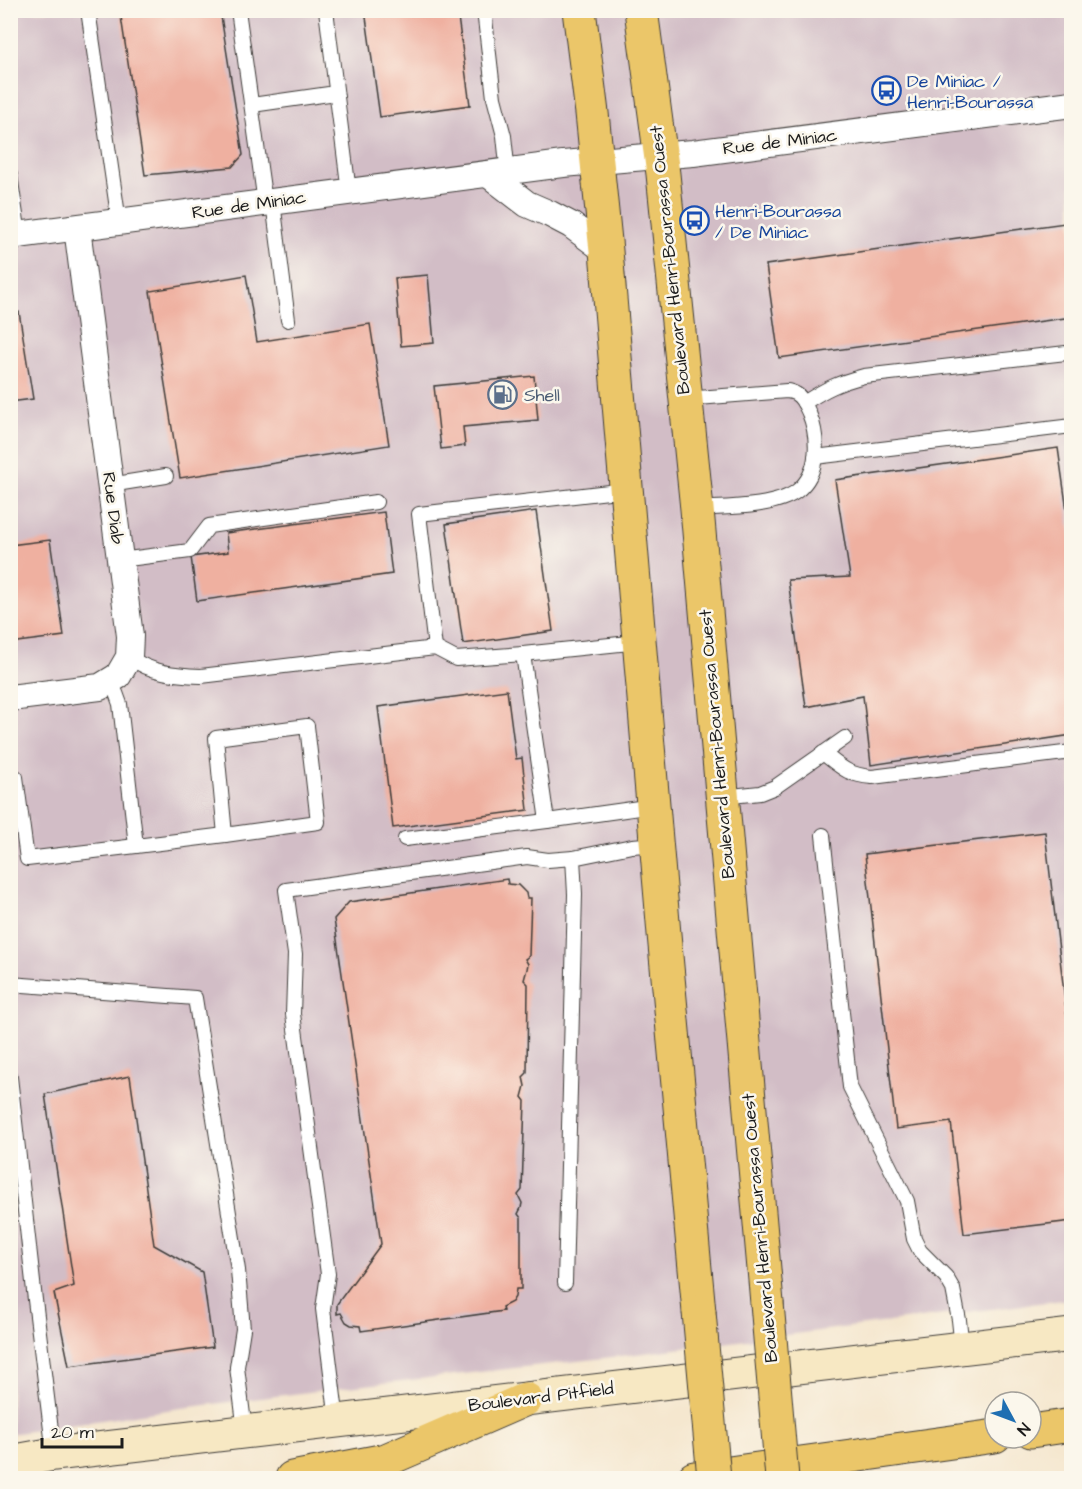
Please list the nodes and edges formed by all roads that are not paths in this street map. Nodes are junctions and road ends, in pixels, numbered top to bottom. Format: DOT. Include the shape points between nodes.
graph roads {
  1 [pos="88,10"];
  2 [pos="238,10"];
  3 [pos="326,10"];
  4 [pos="484,10"];
  5 [pos="579,10"];
  6 [pos="641,10"];
  7 [pos="336,93"];
  8 [pos="1071,104"];
  9 [pos="252,105"];
  10 [pos="660,155"];
  11 [pos="597,161"];
  12 [pos="10,175"];
  13 [pos="502,178"];
  14 [pos="349,192"];
  15 [pos="269,202"];
  16 [pos="119,222"];
  17 [pos="77,228"];
  18 [pos="15,236"];
  19 [pos="606,251"];
  20 [pos="288,321"];
  21 [pos="1071,356"];
  22 [pos="685,399"];
  23 [pos="804,403"];
  24 [pos="1071,426"];
  25 [pos="815,457"];
  26 [pos="166,476"];
  27 [pos="110,484"];
  28 [pos="626,489"];
  29 [pos="376,502"];
  30 [pos="696,509"];
  31 [pos="120,560"];
  32 [pos="639,642"];
  33 [pos="435,648"];
  34 [pos="523,654"];
  35 [pos="129,657"];
  36 [pos="109,681"];
  37 [pos="10,698"];
  38 [pos="846,738"];
  39 [pos="1071,752"];
  40 [pos="823,753"];
  41 [pos="16,777"];
  42 [pos="722,797"];
  43 [pos="653,806"];
  44 [pos="547,821"];
  45 [pos="225,835"];
  46 [pos="823,835"];
  47 [pos="405,839"];
  48 [pos="657,844"];
  49 [pos="136,846"];
  50 [pos="573,858"];
  51 [pos="10,984"];
  52 [pos="10,1077"];
  53 [pos="565,1283"];
  54 [pos="1071,1335"];
  55 [pos="962,1348"];
  56 [pos="526,1399"];
  57 [pos="337,1421"];
  58 [pos="1071,1425"];
  59 [pos="1043,1429"];
  60 [pos="245,1431"];
  61 [pos="983,1438"];
  62 [pos="54,1454"];
  63 [pos="10,1462"];
  64 [pos="292,1479"];
  65 [pos="694,1479"];
  66 [pos="714,1479"];
  67 [pos="783,1479"];
  1 -- 16 [label="lane"];
  2 -- 9 [label="lane"];
  3 -- 7 [label="lane"];
  4 -- 13 [label="lane" via="494,98 504,136"];
  5 -- 11 [label="main road"];
  6 -- 10 [label="main road, Boulevard Henri-Bourassa Ouest"];
  7 -- 9 [label="lane"];
  7 -- 14 [label="lane"];
  8 -- 10 [label="street, Rue de Miniac"];
  9 -- 15 [label="lane"];
  10 -- 11 [label="street, Rue de Miniac"];
  10 -- 22 [label="main road, Boulevard Henri-Bourassa Ouest"];
  11 -- 13 [label="street, Rue de Miniac"];
  11 -- 19 [label="main road"];
  12 -- 18 [label="lane"];
  13 -- 14 [label="street, Rue de Miniac"];
  13 -- 19 [label="street" via="527,204 571,225"];
  14 -- 15 [label="street, Rue de Miniac"];
  15 -- 16 [label="street, Rue de Miniac"];
  15 -- 20 [label="lane"];
  16 -- 17 [label="street, Rue de Miniac"];
  17 -- 18 [label="street, Rue de Miniac"];
  17 -- 27 [label="street, Rue Diab"];
  19 -- 28 [label="main road"];
  21 -- 23 [label="lane" via="1065,353 864,376 829,387"];
  22 -- 23 [label="lane" via="787,391 796,393"];
  22 -- 30 [label="main road, Boulevard Henri-Bourassa Ouest"];
  23 -- 25 [label="lane" via="812,421"];
  24 -- 25 [label="lane"];
  25 -- 30 [label="lane" via="807,481 781,499"];
  26 -- 27 [label="lane"];
  27 -- 31 [label="street, Rue Diab"];
  28 -- 32 [label="main road"];
  28 -- 33 [label="lane" via="419,514"];
  29 -- 31 [label="lane" via="209,526 190,551"];
  30 -- 42 [label="main road, Boulevard Henri-Bourassa Ouest"];
  31 -- 35 [label="street, Rue Diab"];
  32 -- 34 [label="lane"];
  32 -- 43 [label="main road"];
  33 -- 34 [label="lane" via="456,660"];
  33 -- 35 [label="lane" via="201,676 158,672"];
  34 -- 44 [label="lane"];
  35 -- 36 [label="street" via="118,676"];
  36 -- 37 [label="street" via="100,687"];
  36 -- 49 [label="lane" via="120,704"];
  38 -- 40 [label="lane"];
  39 -- 40 [label="lane" via="872,777 844,771"];
  40 -- 42 [label="lane" via="775,787 760,793"];
  41 -- 49 [label="lane" via="27,859"];
  42 -- 67 [label="main road, Boulevard Henri-Bourassa Ouest, bridge"];
  43 -- 44 [label="lane"];
  43 -- 48 [label="main road"];
  44 -- 47 [label="lane"];
  45 -- 45 [label="lane" via="318,822 307,726 216,738"];
  45 -- 49 [label="lane"];
  46 -- 55 [label="lane" via="850,1087 907,1202 920,1251 953,1289"];
  48 -- 50 [label="lane"];
  48 -- 66 [label="main road, bridge"];
  50 -- 53 [label="lane"];
  50 -- 57 [label="lane" via="527,857 286,890 296,954 293,1014 328,1275 323,1310"];
  51 -- 60 [label="lane" via="195,998 238,1270 243,1329 237,1367"];
  52 -- 62 [label="lane"];
  54 -- 55 [label="main road, Boulevard Pitfield"];
  55 -- 56 [label="main road, Boulevard Pitfield"];
  56 -- 57 [label="main road, Boulevard Pitfield"];
  56 -- 64 [label="main road" via="386,1460"];
  57 -- 60 [label="main road, Boulevard Pitfield"];
  58 -- 59 [label="main road"];
  60 -- 62 [label="main road, Boulevard Pitfield"];
  61 -- 65 [label="main road"];
  62 -- 63 [label="main road, Boulevard Pitfield"];
}
